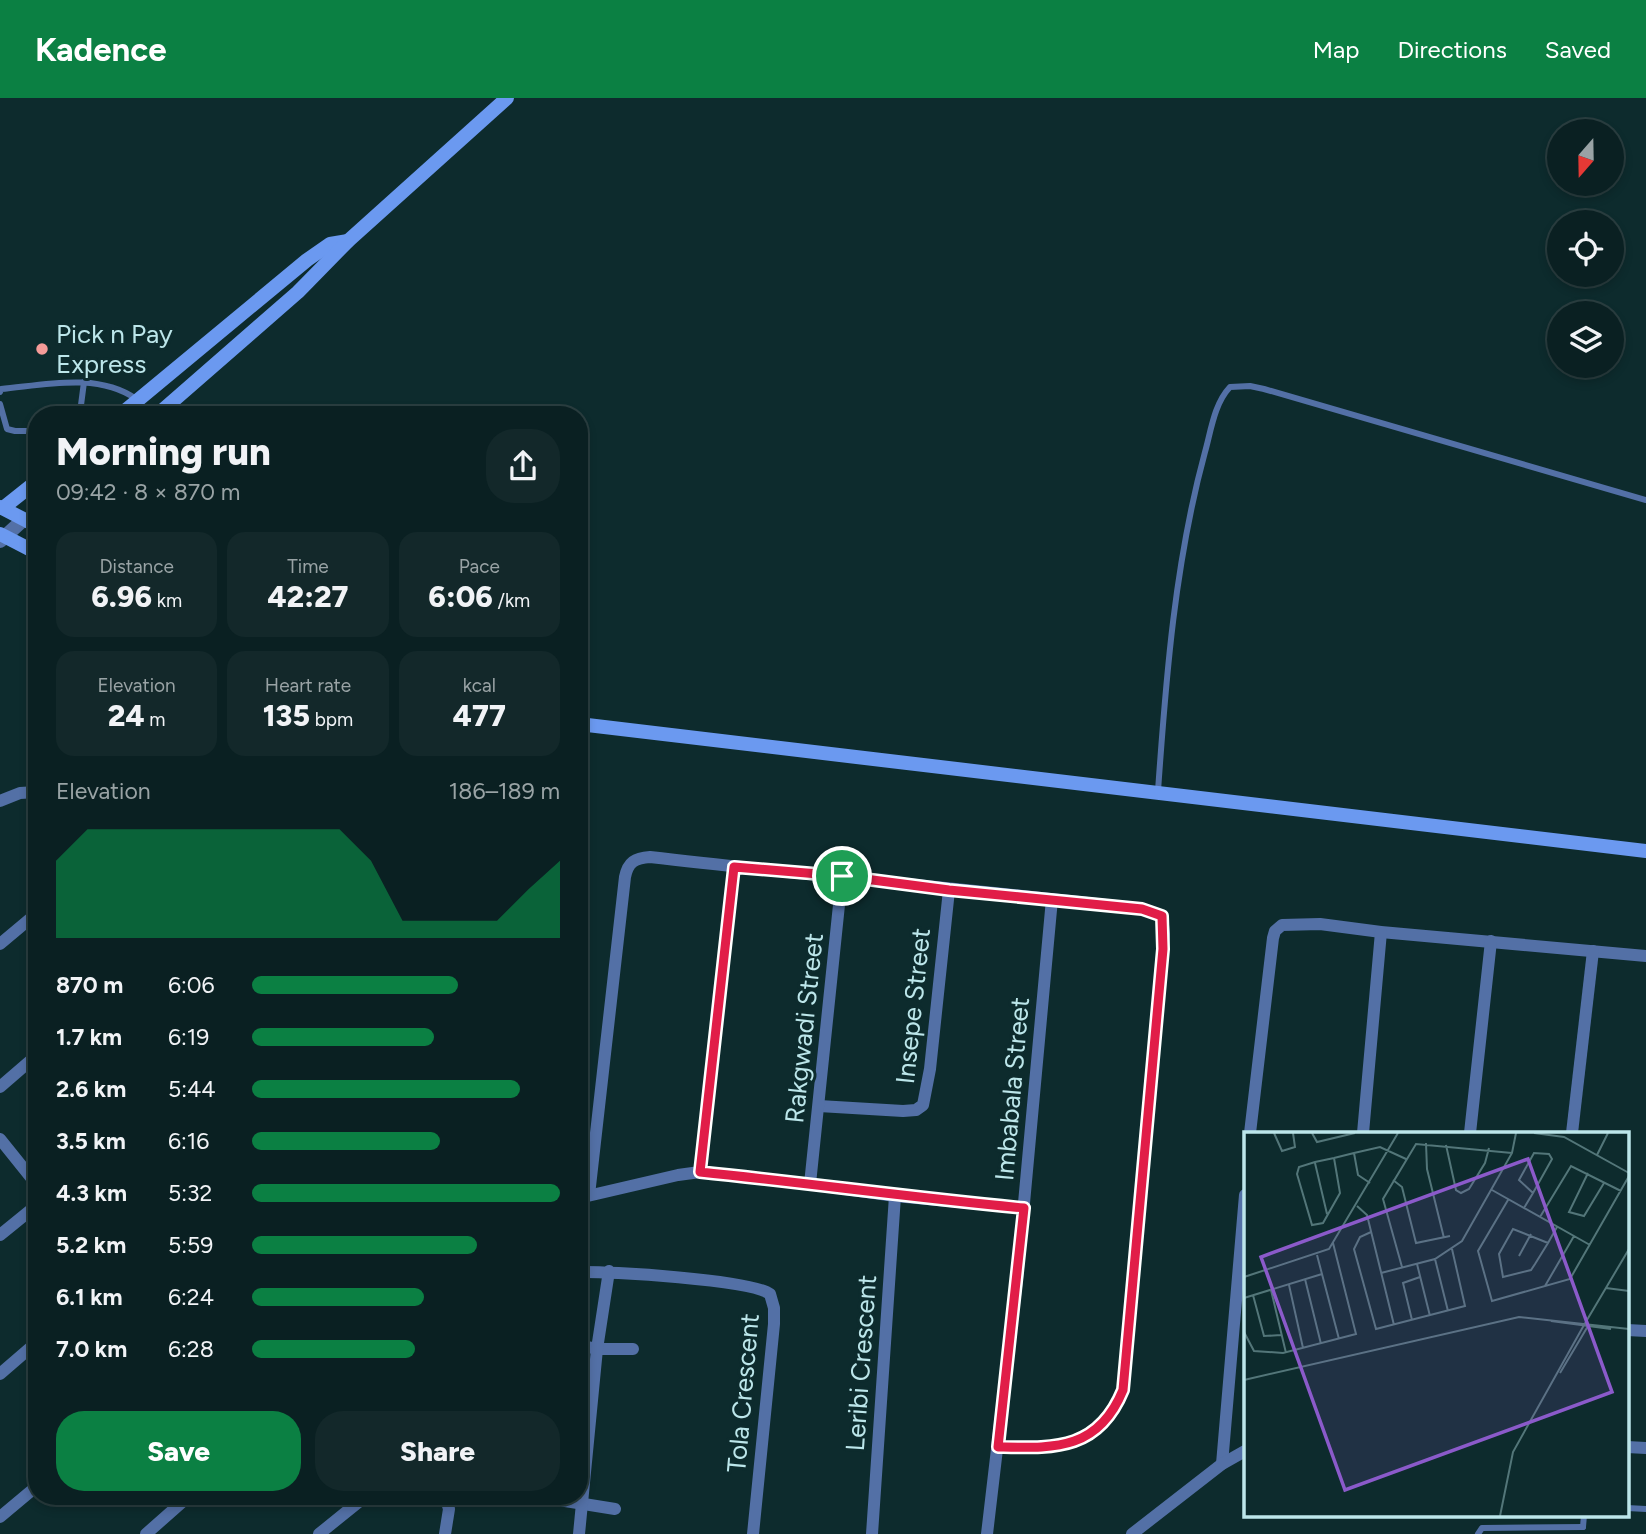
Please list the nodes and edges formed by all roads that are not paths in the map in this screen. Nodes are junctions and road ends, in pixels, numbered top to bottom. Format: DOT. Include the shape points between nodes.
graph roads {
  1 [pos="507,98"];
  2 [pos="348,241"];
  3 [pos="84,382"];
  4 [pos="0,392"];
  5 [pos="138,401"];
  6 [pos="0,404"];
  7 [pos="80,406"];
  8 [pos="132,406"];
  9 [pos="167,406"];
  10 [pos="28,431"];
  11 [pos="28,488"];
  12 [pos="1646,500"];
  13 [pos="1,508"];
  14 [pos="28,522"];
  15 [pos="28,524"];
  16 [pos="2,537"];
  17 [pos="28,549"];
  18 [pos="588,725"];
  19 [pos="28,793"];
  20 [pos="1158,793"];
  21 [pos="0,801"];
  22 [pos="1646,851"];
  23 [pos="734,867"];
  24 [pos="842,876"];
  25 [pos="949,890"];
  26 [pos="1052,899"];
  27 [pos="28,921"];
  28 [pos="1381,932"];
  29 [pos="1491,941"];
  30 [pos="0,944"];
  31 [pos="1593,951"];
  32 [pos="1646,956"];
  33 [pos="28,1063"];
  34 [pos="0,1087"];
  35 [pos="819,1106"];
  36 [pos="1251,1132"];
  37 [pos="1363,1132"];
  38 [pos="1470,1132"];
  39 [pos="1572,1132"];
  40 [pos="0,1139"];
  41 [pos="588,1167"];
  42 [pos="700,1172"];
  43 [pos="28,1174"];
  44 [pos="810,1184"];
  45 [pos="588,1196"];
  46 [pos="895,1196"];
  47 [pos="1244,1207"];
  48 [pos="1024,1208"];
  49 [pos="28,1212"];
  50 [pos="0,1235"];
  51 [pos="609,1271"];
  52 [pos="588,1272"];
  53 [pos="1628,1330"];
  54 [pos="1646,1331"];
  55 [pos="588,1347"];
  56 [pos="597,1349"];
  57 [pos="633,1349"];
  58 [pos="28,1351"];
  59 [pos="0,1374"];
  60 [pos="998,1447"];
  61 [pos="1628,1447"];
  62 [pos="1646,1448"];
  63 [pos="588,1449"];
  64 [pos="1244,1452"];
  65 [pos="1223,1464"];
  66 [pos="28,1494"];
  67 [pos="179,1505"];
  68 [pos="355,1505"];
  69 [pos="448,1505"];
  70 [pos="583,1505"];
  71 [pos="588,1505"];
  72 [pos="1628,1508"];
  73 [pos="615,1509"];
  74 [pos="1646,1509"];
  75 [pos="1584,1516"];
  76 [pos="0,1517"];
  77 [pos="1583,1527"];
  78 [pos="146,1534"];
  79 [pos="319,1534"];
  80 [pos="446,1534"];
  81 [pos="579,1534"];
  82 [pos="753,1534"];
  83 [pos="872,1534"];
  84 [pos="987,1534"];
  85 [pos="1132,1534"];
  86 [pos="1478,1534"];
  87 [pos="1573,1534"];
  1 -- 2 [label="main road"];
  2 -- 5 [label="main road" via="330,244 307,261"];
  2 -- 9 [label="main road" via="298,292"];
  3 -- 4 [label="lane"];
  3 -- 5 [label="lane" via="126,393"];
  3 -- 7 [label="lane"];
  5 -- 8 [label="main road"];
  6 -- 10 [label="lane" via="7,429"];
  11 -- 13 [label="main road"];
  12 -- 20 [label="lane" via="1264,389 1230,387 1217,409 1183,543"];
  13 -- 14 [label="main road"];
  15 -- 16 [label="street"];
  16 -- 17 [label="main road"];
  18 -- 20 [label="main road"];
  19 -- 21 [label="street"];
  20 -- 22 [label="main road"];
  23 -- 24 [label="street"];
  23 -- 41 [label="street" via="650,857 634,859 628,866"];
  23 -- 42 [label="street"];
  24 -- 25 [label="street"];
  24 -- 35 [label="street, Rakgwadi Street"];
  25 -- 26 [label="street"];
  25 -- 35 [label="street, Insepe Street" via="923,1105 903,1111"];
  26 -- 48 [label="street, Imbabala Street"];
  26 -- 60 [label="street" via="1153,911 1164,922 1123,1390 1106,1419 1068,1445"];
  27 -- 30 [label="street"];
  28 -- 29 [label="street"];
  28 -- 36 [label="street" via="1320,924 1282,925 1275,931"];
  28 -- 37 [label="street"];
  29 -- 31 [label="street"];
  29 -- 38 [label="street"];
  31 -- 32 [label="street"];
  31 -- 39 [label="street"];
  33 -- 34 [label="street"];
  35 -- 44 [label="street, Rakgwadi Street"];
  40 -- 43 [label="street"];
  42 -- 44 [label="street"];
  42 -- 45 [label="street"];
  44 -- 46 [label="street"];
  46 -- 48 [label="street"];
  46 -- 83 [label="street, Leribi Crescent"];
  47 -- 65 [label="street"];
  48 -- 60 [label="street, Imbabala Street"];
  49 -- 50 [label="street"];
  51 -- 52 [label="street, Tola Crescent"];
  51 -- 56 [label="street"];
  51 -- 82 [label="street, Tola Crescent" via="732,1283 764,1290 772,1298 770,1368"];
  53 -- 54 [label="street"];
  55 -- 56 [label="street"];
  56 -- 57 [label="street"];
  56 -- 63 [label="street"];
  58 -- 59 [label="street"];
  60 -- 84 [label="street, Imbabala Street"];
  61 -- 62 [label="street"];
  64 -- 65 [label="street"];
  65 -- 85 [label="street"];
  66 -- 76 [label="street"];
  67 -- 78 [label="street"];
  68 -- 79 [label="street"];
  69 -- 80 [label="street"];
  70 -- 81 [label="street"];
  71 -- 73 [label="street"];
  72 -- 74 [label="lane"];
  75 -- 77 [label="lane"];
  77 -- 86 [label="lane" via="1482,1528"];
  77 -- 87 [label="lane"];
}
